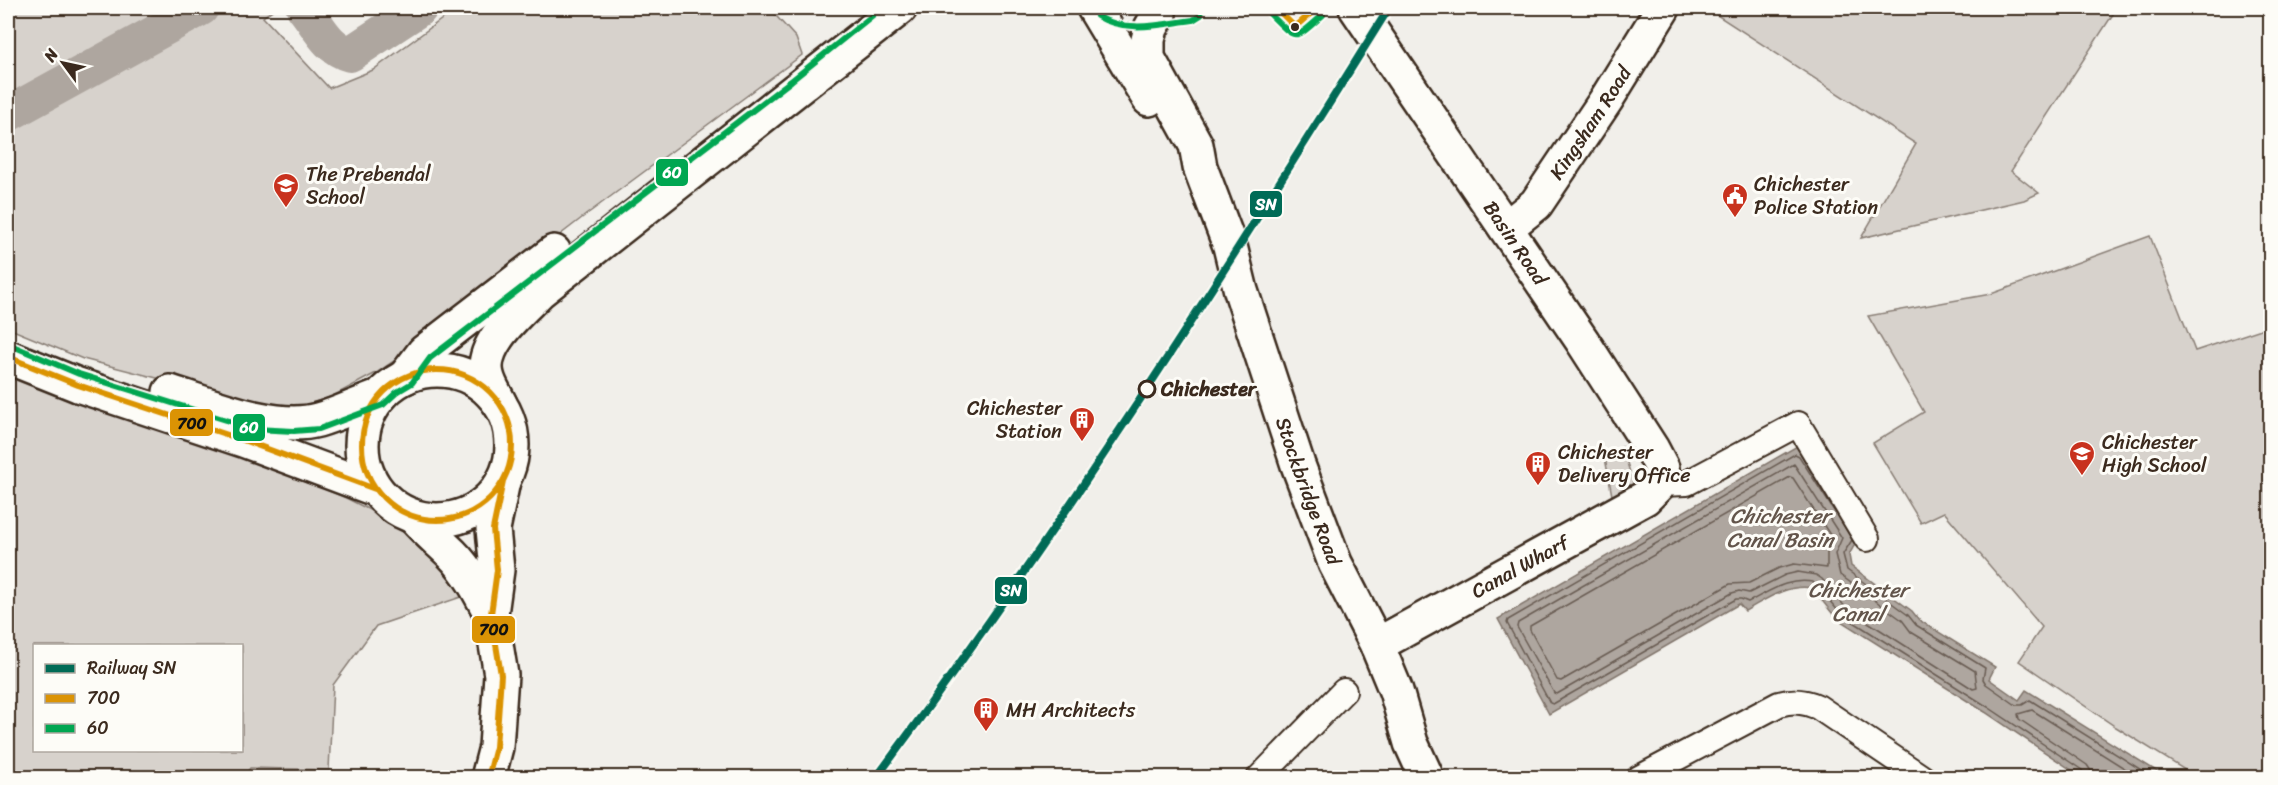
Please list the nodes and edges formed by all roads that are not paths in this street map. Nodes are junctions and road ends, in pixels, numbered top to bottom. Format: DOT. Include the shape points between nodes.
graph roads {
  1 [pos="867,8"];
  2 [pos="900,8"];
  3 [pos="1094,8"];
  4 [pos="1102,8"];
  5 [pos="1356,8"];
  6 [pos="1663,8"];
  7 [pos="1163,11"];
  8 [pos="1206,181"];
  9 [pos="1506,228"];
  10 [pos="8,334"];
  11 [pos="8,357"];
  12 [pos="405,377"];
  13 [pos="379,397"];
  14 [pos="500,404"];
  15 [pos="503,481"];
  16 [pos="1659,484"];
  17 [pos="375,489"];
  18 [pos="415,518"];
  19 [pos="1867,539"];
  20 [pos="490,614"];
  21 [pos="1377,645"];
  22 [pos="1344,691"];
  23 [pos="488,777"];
  24 [pos="1259,777"];
  25 [pos="1427,777"];
  26 [pos="1639,777"];
  27 [pos="1923,777"];
  1 -- 12 [label="main road" via="424,352"];
  2 -- 14 [label="main road" via="540,291 500,332 488,353 486,374"];
  3 -- 8 [label="main road" via="1178,147"];
  4 -- 7 [label="main road" via="1119,17"];
  5 -- 9 [label="main road, Basin Road"];
  6 -- 9 [label="main road, Kingsham Road" via="1536,204"];
  7 -- 8 [label="main road, Stockbridge Road" via="1151,28 1148,58 1196,145"];
  8 -- 21 [label="main road, Stockbridge Road" via="1298,465 1335,563"];
  9 -- 16 [label="main road, Basin Road" via="1652,448 1662,468"];
  10 -- 13 [label="main road" via="81,364 258,420 317,420"];
  11 -- 17 [label="main road"];
  12 -- 13 [label="main road"];
  12 -- 14 [label="main road" via="426,370 447,370 468,376"];
  13 -- 17 [label="main road" via="365,423 361,453"];
  14 -- 15 [label="main road" via="510,426 512,448"];
  15 -- 18 [label="main road" via="488,502 466,515 440,521"];
  15 -- 20 [label="main road" via="493,529 497,570"];
  16 -- 19 [label="street" via="1687,483 1798,424"];
  16 -- 21 [label="main road, Canal Wharf" via="1645,498"];
  17 -- 18 [label="main road" via="386,502"];
  18 -- 20 [label="main road" via="471,578"];
  20 -- 23 [label="main road" via="501,675 496,747"];
  21 -- 25 [label="main road, Stockbridge Road"];
  22 -- 24 [label="street"];
  26 -- 27 [label="street" via="1779,705 1797,701 1818,707"];
}
